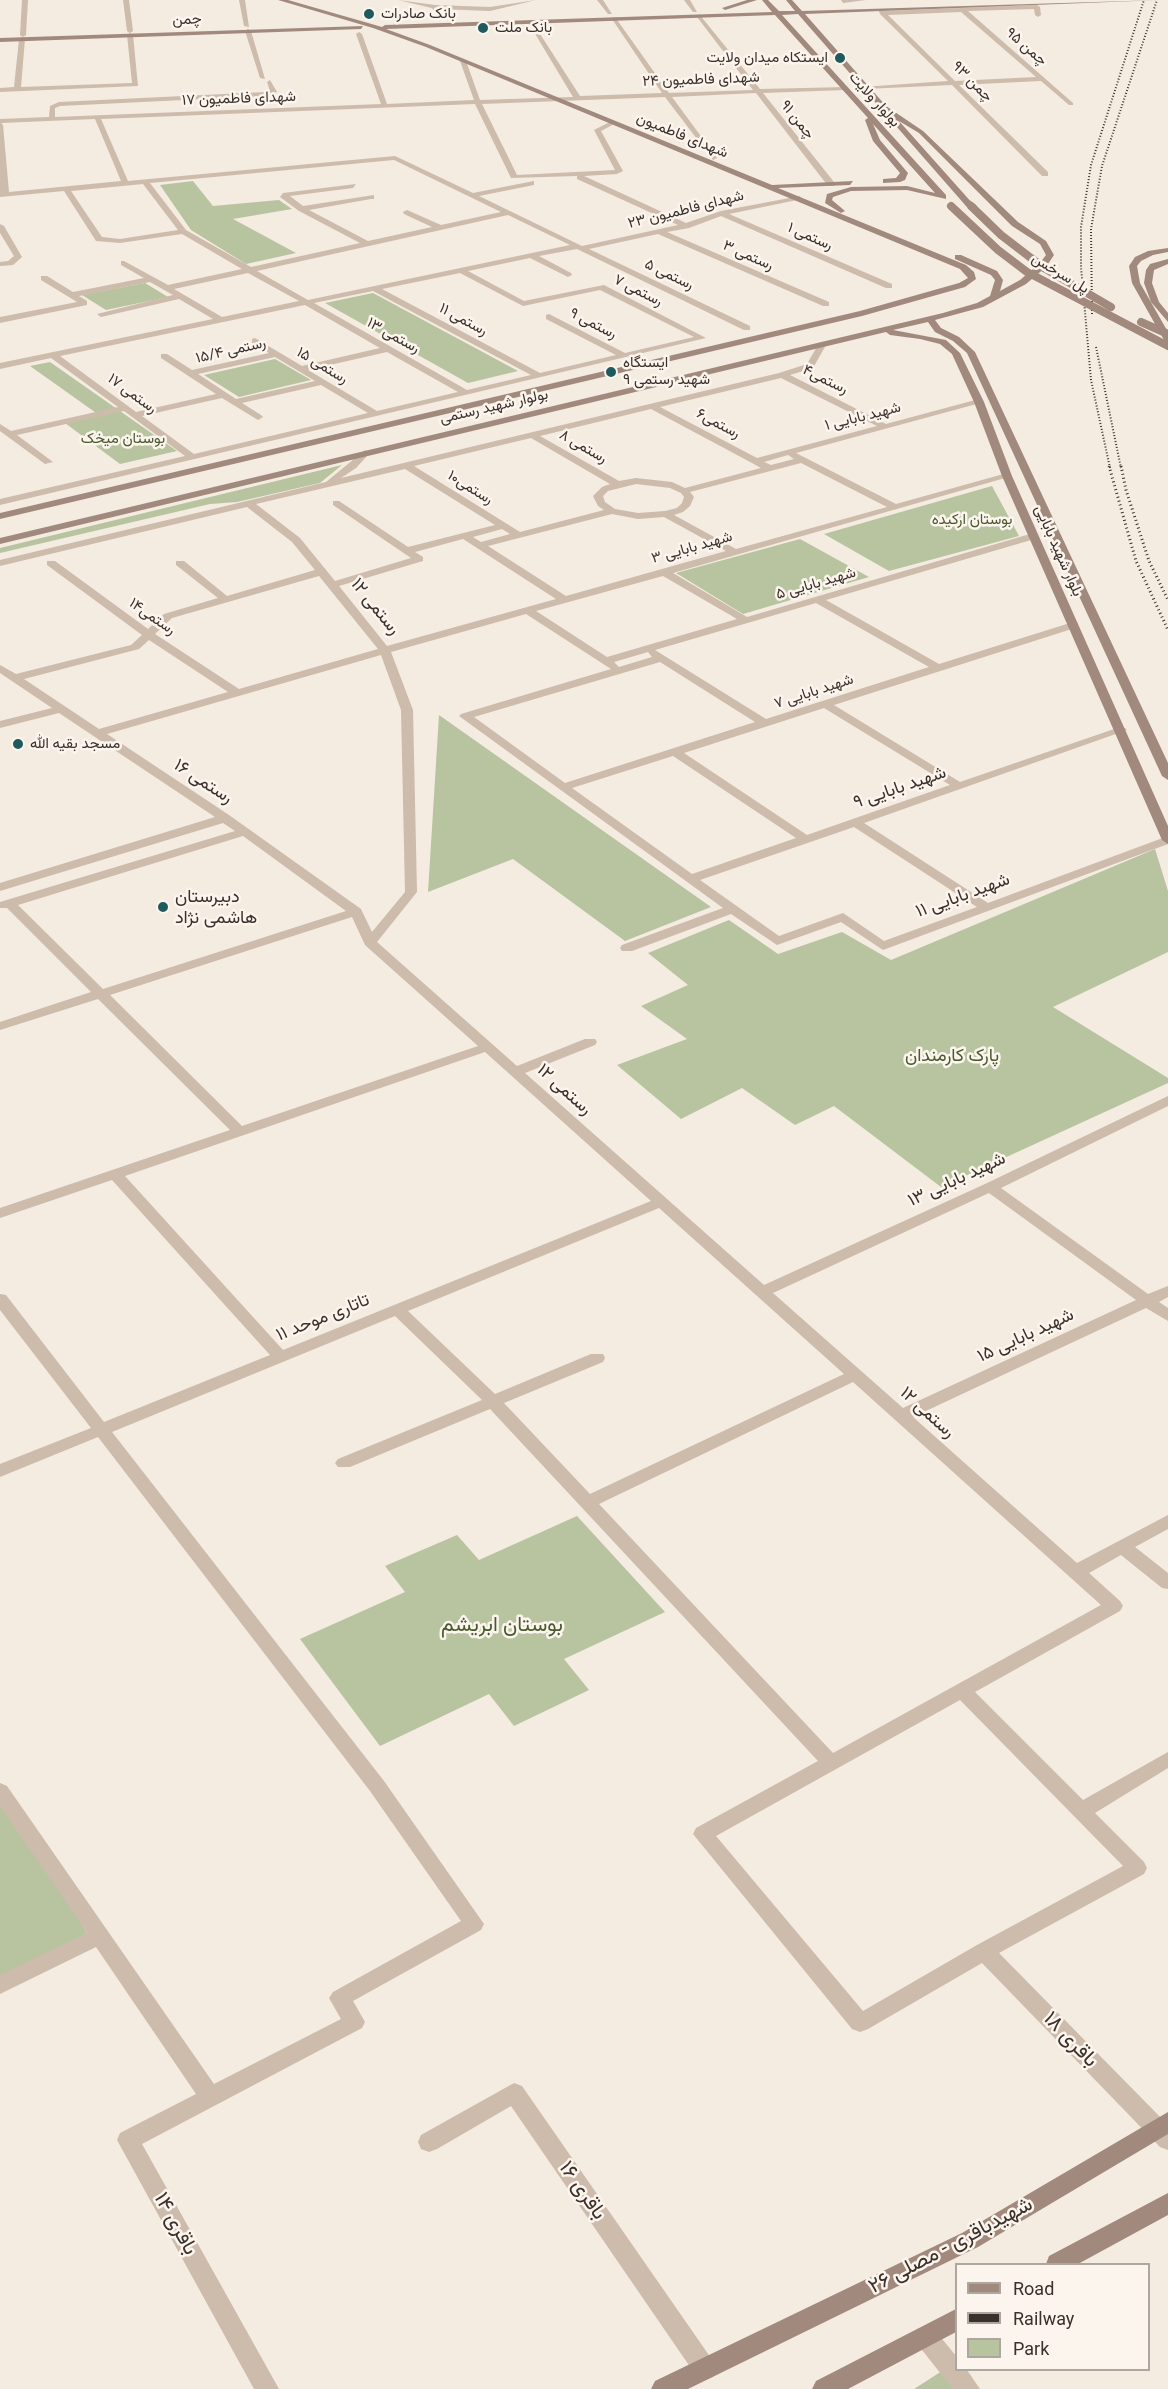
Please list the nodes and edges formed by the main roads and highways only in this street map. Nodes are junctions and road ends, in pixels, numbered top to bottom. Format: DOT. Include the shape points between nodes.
graph roads {
  1 [pos="281,0"];
  2 [pos="754,0"];
  3 [pos="765,0"];
  4 [pos="789,0"];
  5 [pos="1006,0"];
  6 [pos="1158,0"];
  7 [pos="817,3"];
  8 [pos="836,6"];
  9 [pos="316,10"];
  10 [pos="711,10"];
  11 [pos="798,10"];
  12 [pos="774,11"];
  13 [pos="847,11"];
  14 [pos="697,13"];
  15 [pos="727,15"];
  16 [pos="613,16"];
  17 [pos="372,17"];
  18 [pos="380,18"];
  19 [pos="401,21"];
  20 [pos="358,22"];
  21 [pos="469,24"];
  22 [pos="809,24"];
  23 [pos="375,27"];
  24 [pos="248,29"];
  25 [pos="791,29"];
  26 [pos="443,34"];
  27 [pos="0,38"];
  28 [pos="435,40"];
  29 [pos="428,46"];
  30 [pos="883,107"];
  31 [pos="864,109"];
  32 [pos="835,184"];
  33 [pos="771,186"];
  34 [pos="944,197"];
  35 [pos="969,204"];
  36 [pos="816,206"];
  37 [pos="951,206"];
  38 [pos="1168,250"];
  39 [pos="1168,261"];
  40 [pos="972,279"];
  41 [pos="993,297"];
  42 [pos="980,305"];
  43 [pos="862,313"];
  44 [pos="930,318"];
  45 [pos="1168,319"];
  46 [pos="875,332"];
  47 [pos="1168,334"];
  48 [pos="1168,340"];
  49 [pos="1168,346"];
  50 [pos="0,516"];
  51 [pos="0,541"];
  52 [pos="1168,776"];
  53 [pos="1168,840"];
  54 [pos="1164,2131"];
  55 [pos="1168,2203"];
  56 [pos="1061,2263"];
  57 [pos="955,2321"];
  58 [pos="663,2389"];
  59 [pos="824,2389"];
  1 -- 9 [label="main road"];
  2 -- 10 [label="main road"];
  3 -- 12 [label="main road, بولوار ولایت"];
  4 -- 11 [label="main road, بولوار ولایت"];
  5 -- 8 [label="main road"];
  6 -- 13 [label="main road"];
  7 -- 8 [label="main road"];
  8 -- 11 [label="main road"];
  9 -- 17 [label="main road"];
  9 -- 20 [label="main road"];
  10 -- 12 [label="main road"];
  10 -- 14 [label="main road"];
  11 -- 12 [label="main road"];
  11 -- 13 [label="main road"];
  11 -- 22 [label="main road, بولوار ولایت"];
  12 -- 15 [label="main road"];
  12 -- 25 [label="main road, بولوار ولایت"];
  13 -- 22 [label="main road"];
  14 -- 15 [label="main road"];
  14 -- 16 [label="main road"];
  15 -- 25 [label="main road"];
  16 -- 19 [label="main road"];
  16 -- 21 [label="main road, چمن"];
  18 -- 19 [label="main road"];
  19 -- 20 [label="main road, چمن"];
  20 -- 23 [label="main road"];
  20 -- 24 [label="main road, چمن"];
  21 -- 23 [label="main road, چمن"];
  21 -- 26 [label="main road"];
  22 -- 30 [label="main road, بولوار ولایت"];
  23 -- 24 [label="main road, چمن"];
  23 -- 29 [label="main road, شهدای فاطمیون"];
  24 -- 27 [label="main road, چمن"];
  25 -- 31 [label="main road, بولوار ولایت"];
  28 -- 29 [label="main road"];
  29 -- 33 [label="main road, شهدای فاطمیون"];
  30 -- 35 [label="main road, بولوار ولایت"];
  30 -- 41 [label="main road, بولوار شهید رستمی" via="921,132 1015,224 1042,243 1050,255 1023,282"];
  31 -- 32 [label="main road" via="877,141 904,173 897,180"];
  31 -- 34 [label="main road, بولوار ولایت"];
  32 -- 33 [label="main road"];
  32 -- 36 [label="main road" via="809,195"];
  33 -- 36 [label="main road, شهدای فاطمیون"];
  34 -- 37 [label="main road, بولوار ولایت"];
  34 -- 41 [label="main road" via="920,189 889,186 837,193 828,201 834,208 994,273 999,280"];
  35 -- 47 [label="main road, پل سرخس, bridge" via="1044,268"];
  36 -- 40 [label="main road, شهدای فاطمیون" via="963,267"];
  37 -- 49 [label="main road, پل سرخس, bridge" via="1027,272"];
  38 -- 48 [label="main road" via="1151,253 1133,266 1136,283"];
  39 -- 45 [label="main road" via="1150,270 1148,283 1155,302"];
  40 -- 43 [label="main road, بولوار شهید رستمی"];
  41 -- 42 [label="main road, بولوار شهید رستمی"];
  42 -- 43 [label="main road" via="982,302 969,295 955,294"];
  42 -- 44 [label="main road, بولوار شهید رستمی"];
  43 -- 50 [label="main road, بولوار شهید رستمی"];
  44 -- 46 [label="main road, بولوار شهید رستمی"];
  44 -- 52 [label="main road, بلوار شهید بابایی" via="938,330 971,352"];
  46 -- 51 [label="main road, بولوار شهید رستمی"];
  46 -- 53 [label="main road, بلوار شهید بابایی" via="898,332 943,342 956,353"];
  54 -- 58 [label="main road, شهیدباقری - مصلی ۲۶" via="970,2240"];
  55 -- 56 [label="main road"];
  57 -- 59 [label="main road"];
}
